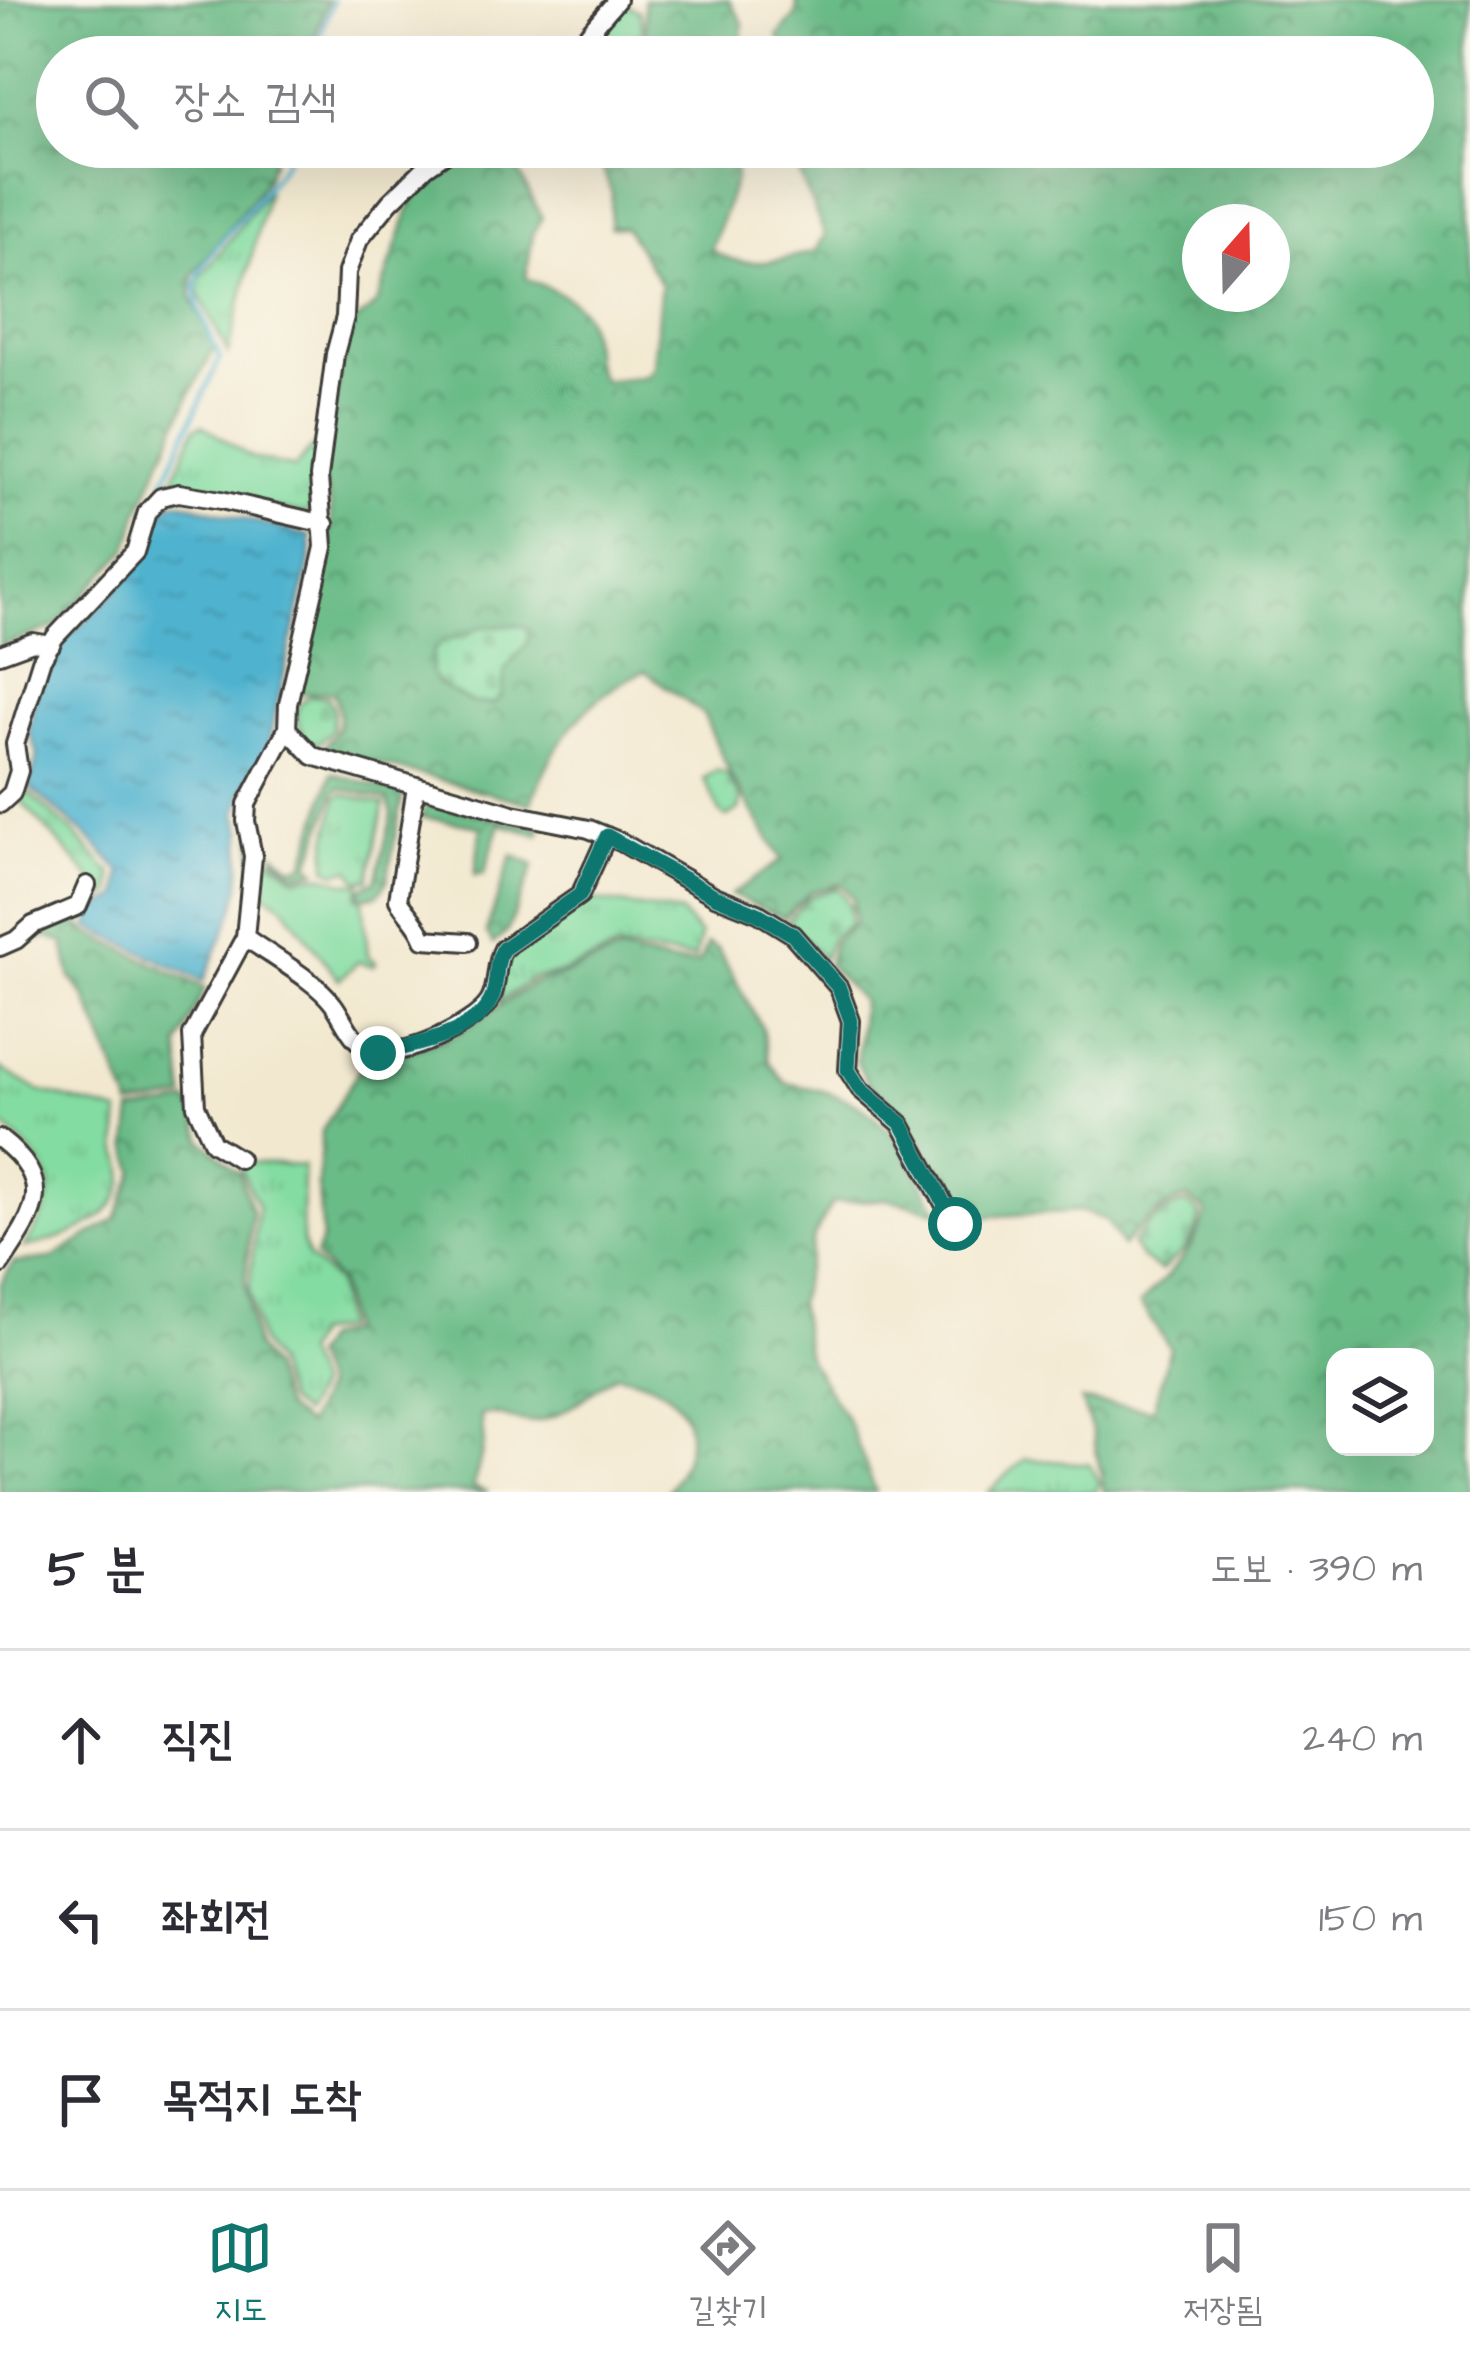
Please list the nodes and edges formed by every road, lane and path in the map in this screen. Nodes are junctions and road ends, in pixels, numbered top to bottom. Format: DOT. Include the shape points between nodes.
graph roads {
  1 [pos="616,0"];
  2 [pos="586,36"];
  3 [pos="425,168"];
  4 [pos="325,524"];
  5 [pos="50,646"];
  6 [pos="0,654"];
  7 [pos="287,729"];
  8 [pos="416,787"];
  9 [pos="0,804"];
  10 [pos="607,836"];
  11 [pos="87,885"];
  12 [pos="244,937"];
  13 [pos="469,942"];
  14 [pos="0,947"];
  15 [pos="0,1139"];
  16 [pos="238,1159"];
  17 [pos="955,1224"];
  18 [pos="0,1265"];
  1 -- 2 [label="street"];
  3 -- 4 [label="street" via="358,240 347,272 319,477"];
  4 -- 5 [label="street" via="221,500 161,497 147,512 135,552"];
  4 -- 7 [label="street"];
  5 -- 6 [label="street" via="33,642"];
  5 -- 9 [label="street" via="15,745 19,771"];
  7 -- 8 [label="street" via="313,756"];
  7 -- 12 [label="street" via="247,804 254,856"];
  8 -- 10 [label="street"];
  8 -- 13 [label="street" via="398,900 424,939"];
  10 -- 12 [label="street" via="580,895 503,949 487,1005 460,1030 421,1044 369,1049 329,999"];
  10 -- 17 [label="street" via="792,934 839,988 851,1021 848,1070 902,1124"];
  11 -- 14 [label="street" via="67,914"];
  12 -- 16 [label="street" via="192,1035 191,1066 196,1106 213,1143"];
  15 -- 18 [label="street" via="33,1172 37,1198"];
}
